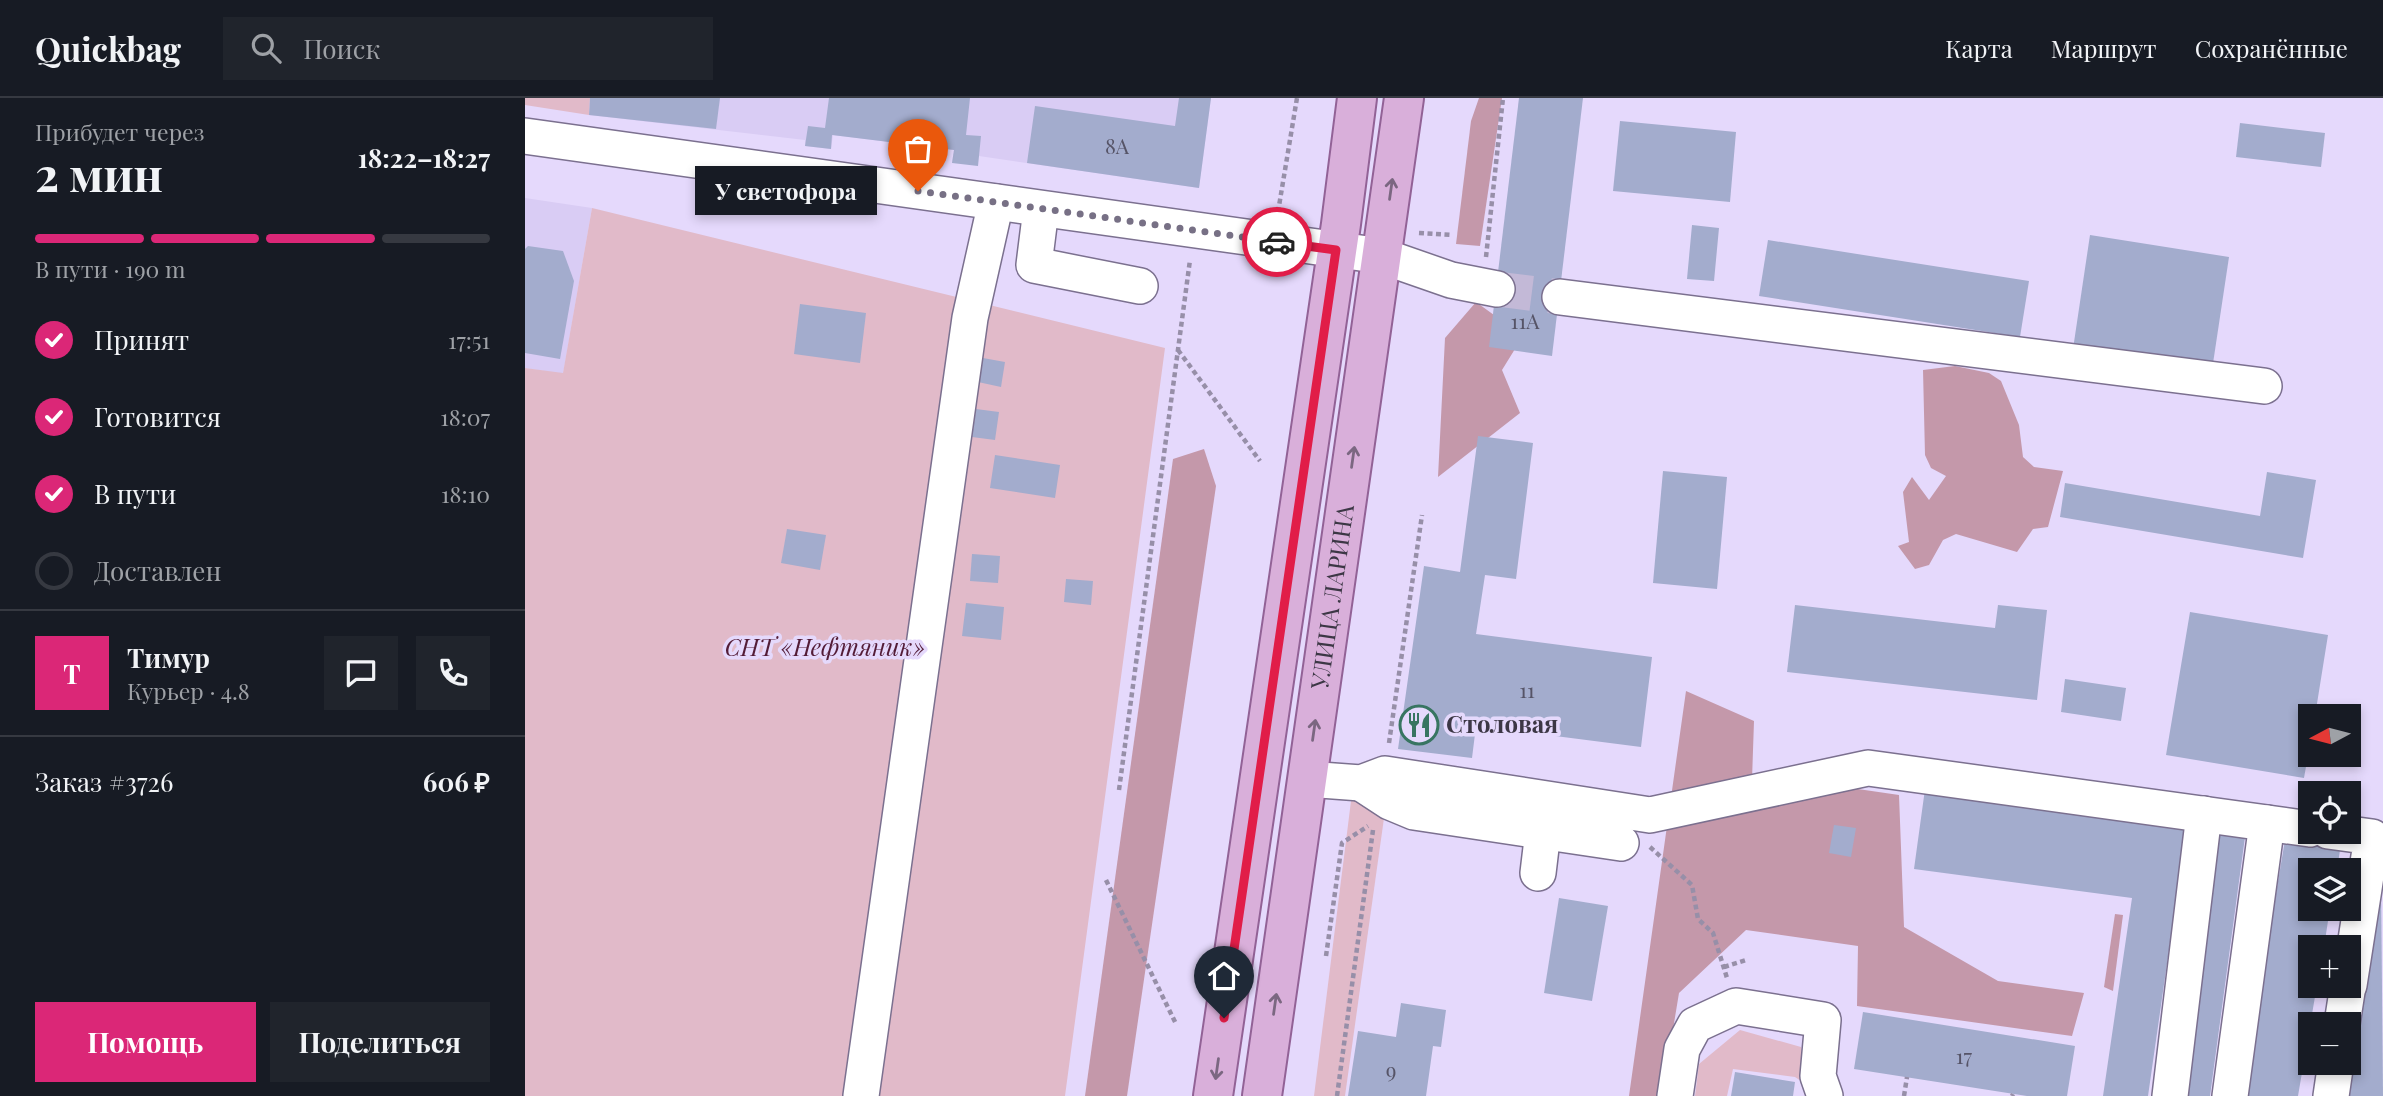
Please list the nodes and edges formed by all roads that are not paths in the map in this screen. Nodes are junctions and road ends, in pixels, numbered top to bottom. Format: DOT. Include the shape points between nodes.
graph roads {
  1 [pos="1357,98"];
  2 [pos="1404,98"];
  3 [pos="525,136"];
  4 [pos="996,202"];
  5 [pos="1041,209"];
  6 [pos="1395,244"];
  7 [pos="1336,250"];
  8 [pos="1140,286"];
  9 [pos="1490,288"];
  10 [pos="1560,297"];
  11 [pos="2264,386"];
  12 [pos="1307,779"];
  13 [pos="1361,783"];
  14 [pos="2204,814"];
  15 [pos="2267,823"];
  16 [pos="2298,827"];
  17 [pos="1543,831"];
  18 [pos="2361,836"];
  19 [pos="1621,843"];
  20 [pos="1538,873"];
  21 [pos="2357,935"];
  22 [pos="2334,1075"];
  23 [pos="861,1096"];
  24 [pos="1213,1096"];
  25 [pos="1262,1096"];
  26 [pos="1675,1096"];
  27 [pos="1825,1096"];
  28 [pos="2170,1096"];
  29 [pos="2230,1096"];
  30 [pos="2331,1096"];
  1 -- 7 [label="main road, УЛИЦА ЛАРИНА"];
  6 -- 2 [label="main road, УЛИЦА ЛАРИНА, one-way"];
  3 -- 4 [label="street"];
  4 -- 5 [label="street"];
  4 -- 23 [label="street" via="970,318"];
  5 -- 7 [label="street"];
  5 -- 8 [label="street" via="1034,265"];
  6 -- 7 [label="street"];
  6 -- 9 [label="street" via="1451,280"];
  12 -- 6 [label="main road, УЛИЦА ЛАРИНА, one-way"];
  7 -- 24 [label="main road, УЛИЦА ЛАРИНА, one-way"];
  10 -- 11 [label="street"];
  12 -- 13 [label="street"];
  25 -- 12 [label="main road, УЛИЦА ЛАРИНА, one-way"];
  13 -- 14 [label="street" via="1385,774 1650,815 1868,768"];
  13 -- 17 [label="street" via="1414,811"];
  14 -- 15 [label="street"];
  14 -- 28 [label="street"];
  15 -- 16 [label="street"];
  15 -- 29 [label="street"];
  17 -- 19 [label="street"];
  17 -- 20 [label="street"];
  18 -- 21 [label="street" via="2372,837"];
  22 -- 30 [label="street"];
  26 -- 27 [label="street" via="1682,1049 1695,1025 1736,1006 1823,1020 1818,1076"];
}
